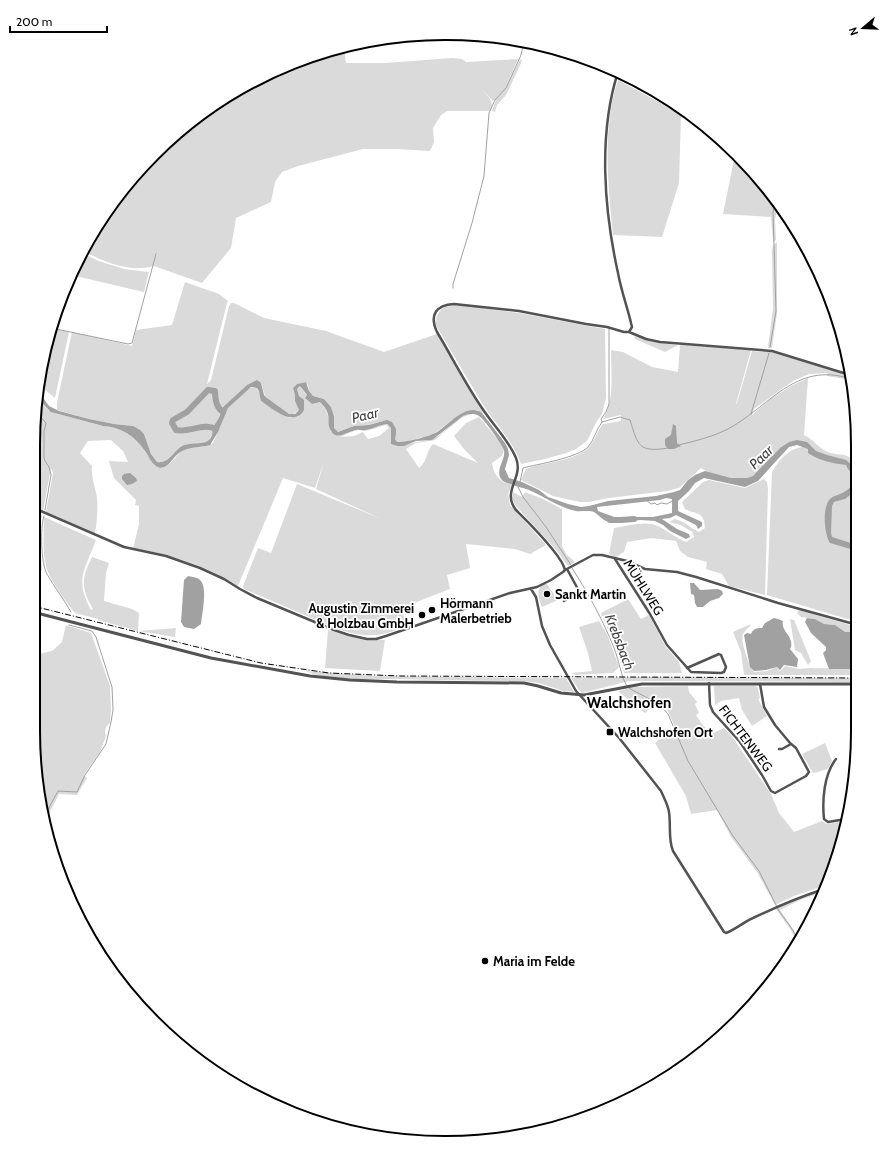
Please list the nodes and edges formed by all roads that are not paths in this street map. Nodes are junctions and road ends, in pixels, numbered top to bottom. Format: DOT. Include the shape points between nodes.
graph roads {
  1 [pos="617,78"];
  2 [pos="629,332"];
  3 [pos="844,373"];
  4 [pos="40,511"];
  5 [pos="615,559"];
  6 [pos="567,569"];
  7 [pos="535,587"];
  8 [pos="531,588"];
  9 [pos="536,597"];
  10 [pos="564,601"];
  11 [pos="40,614"];
  12 [pos="851,623"];
  13 [pos="687,668"];
  14 [pos="709,683"];
  15 [pos="760,684"];
  16 [pos="851,684"];
  17 [pos="580,695"];
  18 [pos="791,744"];
  19 [pos="779,749"];
  20 [pos="836,759"];
  21 [pos="841,820"];
  22 [pos="818,891"];
  1 -- 2 [label="street" via="609,110 605,162 609,224 632,327"];
  2 -- 3 [label="street" via="660,342 772,351"];
  2 -- 6 [label="street" via="607,326 480,306 447,305 438,310 433,318 437,332 477,400 513,452 518,468 510,499 513,506"];
  4 -- 8 [label="street, MÜHLWEG" via="116,544 166,556 200,568 257,598 334,630 367,638 386,636"];
  5 -- 6 [label="street, MÜHLWEG" via="598,554"];
  5 -- 12 [label="street" via="645,568 696,577"];
  5 -- 13 [label="street, MÜHLWEG" via="667,645"];
  6 -- 7 [label="street, MÜHLWEG"];
  6 -- 10 [label="street" via="579,591"];
  7 -- 8 [label="street, MÜHLWEG"];
  7 -- 9 [label="street"];
  8 -- 9 [label="street"];
  9 -- 17 [label="street" via="542,626 550,645"];
  11 -- 17 [label="street" via="211,658 282,672 389,682 524,684"];
  13 -- 13 [label="street" via="694,673 721,673 726,667 719,654"];
  14 -- 15 [label="street"];
  14 -- 17 [label="street" via="631,685"];
  14 -- 18 [label="street, FICHTENWEG" via="710,705 713,712 744,748 771,792 775,793 809,774 796,748"];
  15 -- 16 [label="street"];
  15 -- 18 [label="street" via="764,707"];
  17 -- 22 [label="street" via="620,739 661,791 669,813 670,842 673,851 722,930 726,933 747,921"];
  18 -- 19 [label="street" via="782,750"];
  20 -- 21 [label="street" via="826,780 824,819 828,822"];
}
